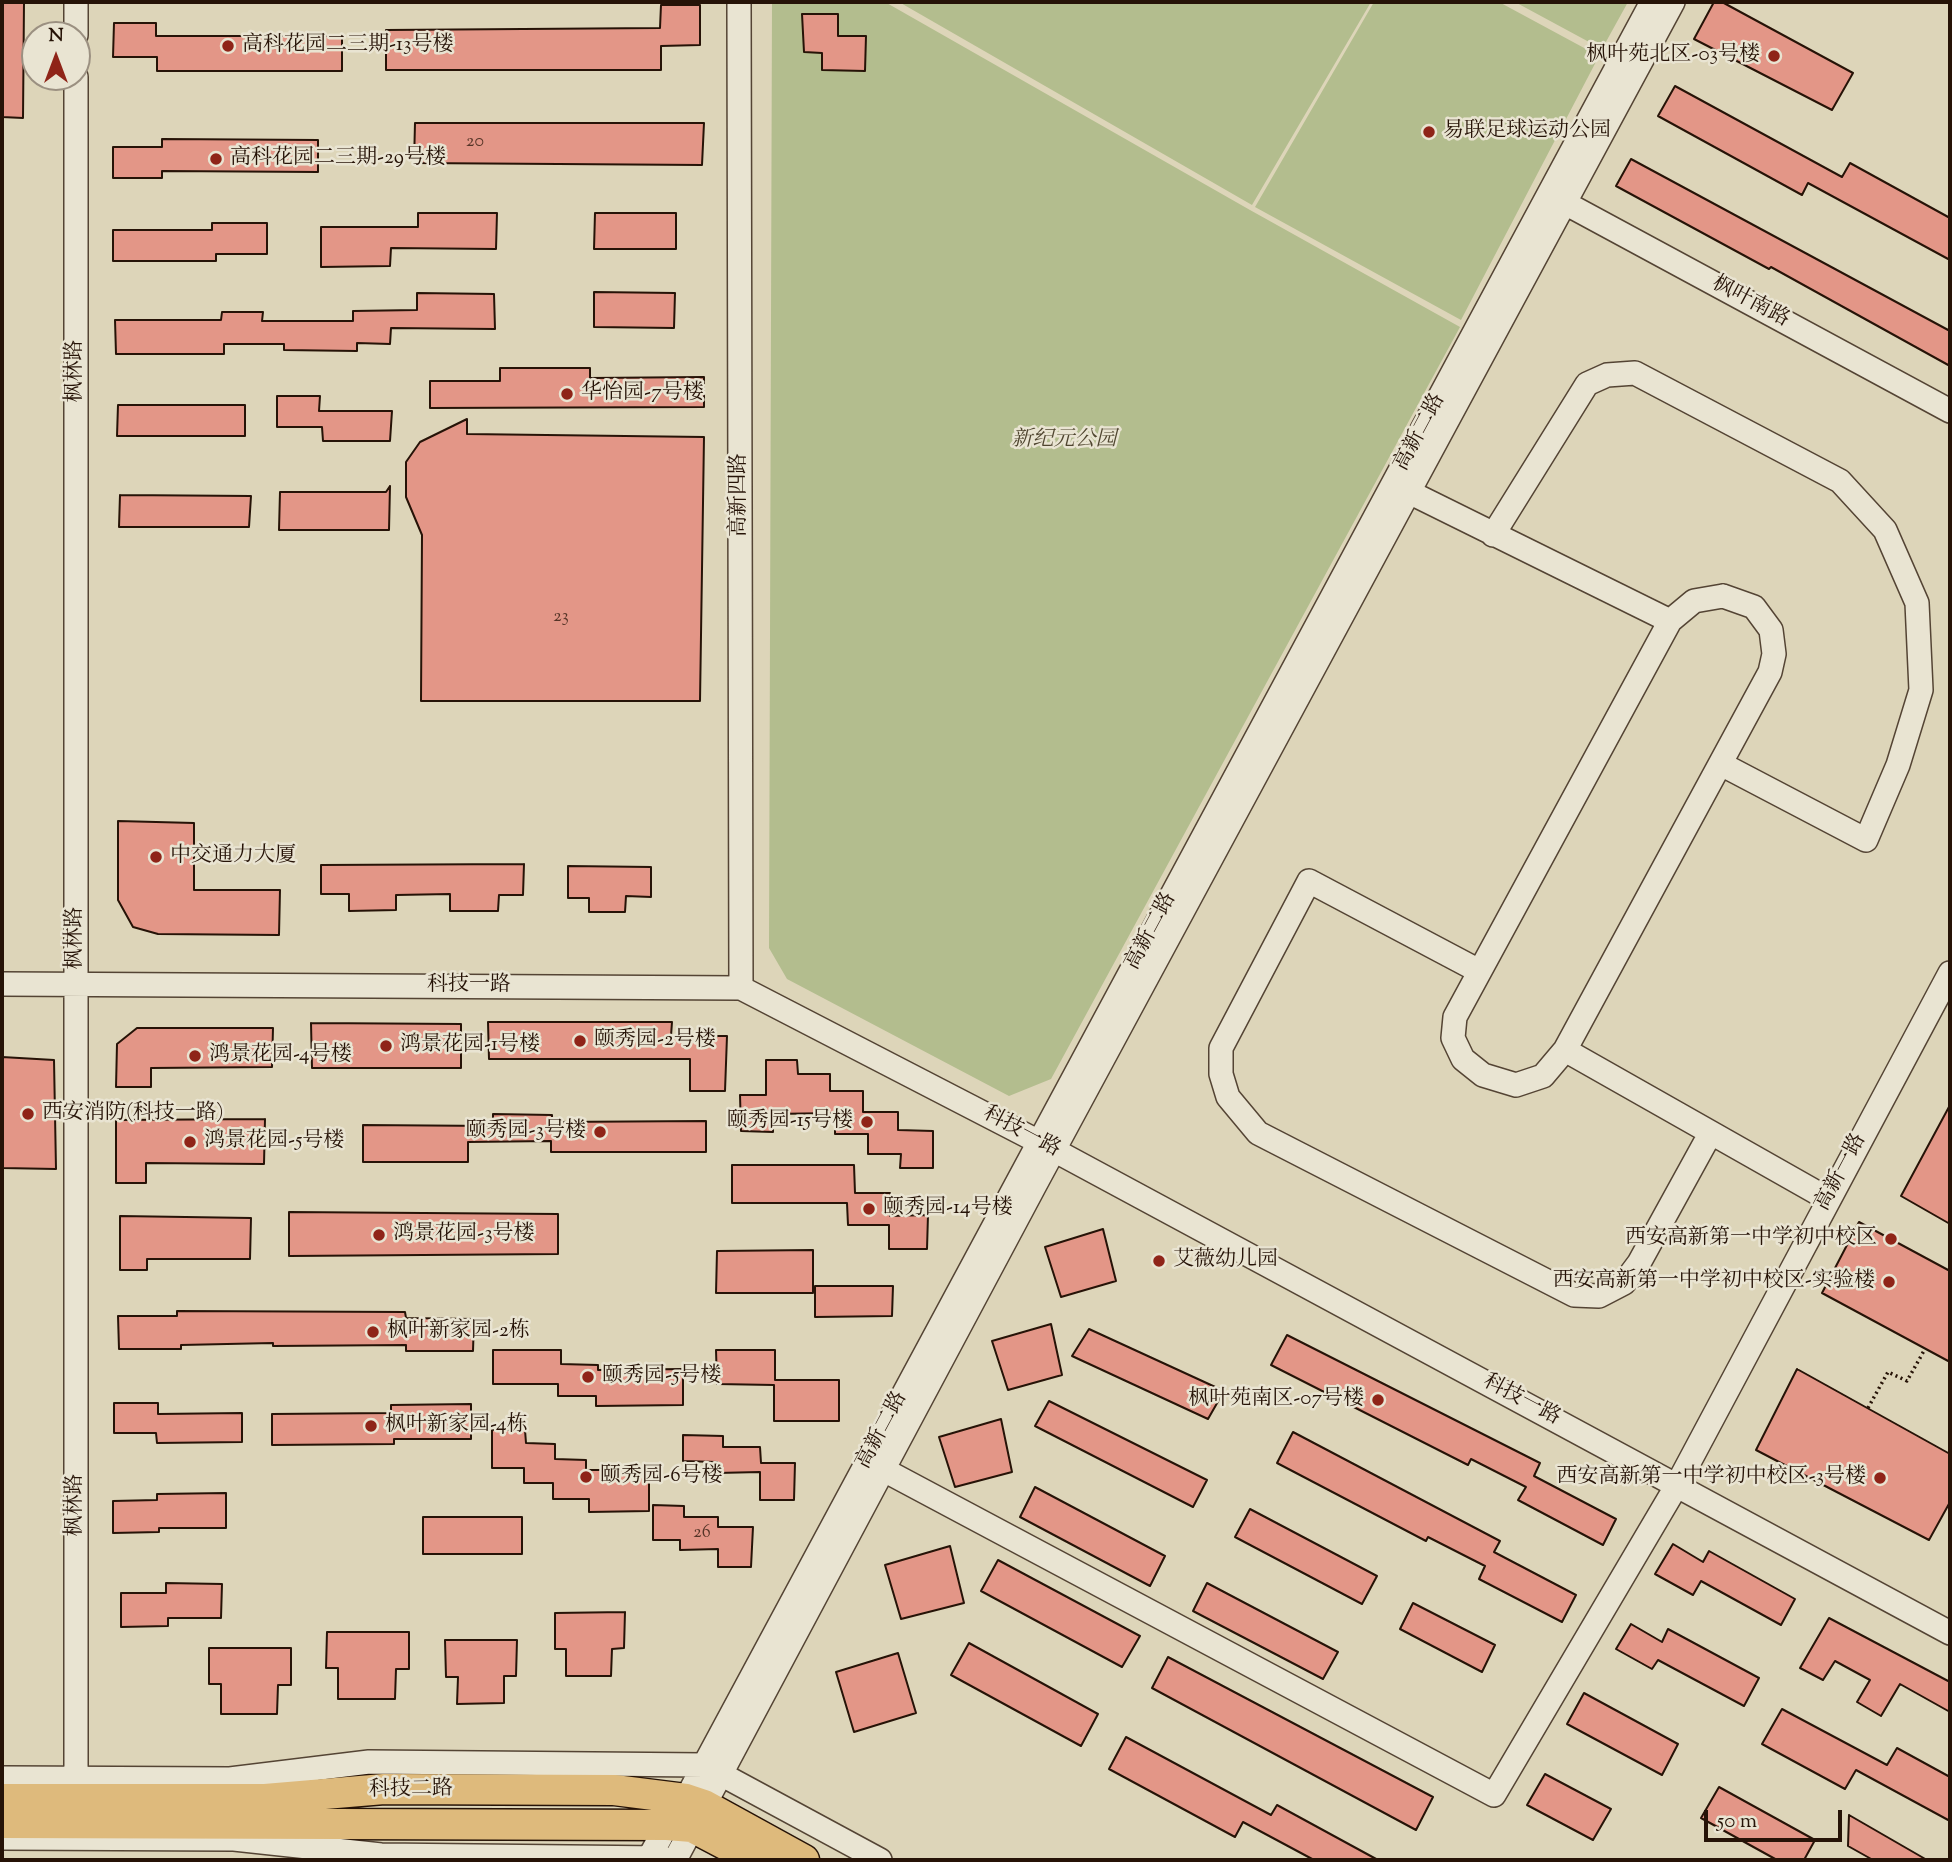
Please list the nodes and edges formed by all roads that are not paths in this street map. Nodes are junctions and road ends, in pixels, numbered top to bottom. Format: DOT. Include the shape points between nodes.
graph roads {
  1 [pos="76,2"];
  2 [pos="739,2"];
  3 [pos="1652,2"];
  4 [pos="1673,2"];
  5 [pos="76,21"];
  6 [pos="76,91"];
  7 [pos="1556,198"];
  8 [pos="1950,411"];
  9 [pos="1409,492"];
  10 [pos="1493,535"];
  11 [pos="1670,621"];
  12 [pos="1721,764"];
  13 [pos="1479,971"];
  14 [pos="1950,973"];
  15 [pos="2,984"];
  16 [pos="76,985"];
  17 [pos="741,988"];
  18 [pos="1565,1050"];
  19 [pos="1710,1133"];
  20 [pos="1046,1146"];
  21 [pos="1828,1199"];
  22 [pos="875,1465"];
  23 [pos="1677,1485"];
  24 [pos="1950,1633"];
  25 [pos="712,1770"];
  26 [pos="2,1778"];
  27 [pos="76,1789"];
  28 [pos="2,1799"];
  29 [pos="687,1814"];
  30 [pos="2,1823"];
  31 [pos="2,1838"];
  32 [pos="649,1859"];
  33 [pos="677,1860"];
  34 [pos="755,1860"];
  35 [pos="804,1860"];
  36 [pos="880,1860"];
  1 -- 5 [label="street"];
  2 -- 17 [label="street, 高新四路"];
  3 -- 7 [label="street, 高新二路"];
  4 -- 7 [label="street, 高新二路"];
  6 -- 16 [label="street, 枫林路"];
  7 -- 8 [label="street, 枫叶南路"];
  7 -- 9 [label="street, 高新二路"];
  7 -- 20 [label="street, 高新二路"];
  9 -- 10 [label="street"];
  9 -- 20 [label="street, 高新二路"];
  10 -- 11 [label="street"];
  10 -- 12 [label="street" via="1587,384 1607,375 1635,373 1840,481 1885,530 1917,603 1921,691 1898,765 1866,840"];
  11 -- 12 [label="street" via="1695,601 1723,596 1754,607 1770,630 1774,653 1770,672"];
  11 -- 13 [label="street"];
  12 -- 18 [label="street"];
  13 -- 18 [label="street" via="1455,1017 1453,1038 1463,1059 1483,1075 1516,1085 1543,1076"];
  13 -- 19 [label="street" via="1310,881 1221,1048 1221,1074 1228,1097 1258,1133 1574,1295 1599,1296 1624,1283"];
  14 -- 21 [label="street, 高新一路"];
  15 -- 16 [label="street, 科技一路"];
  16 -- 17 [label="street, 科技一路"];
  16 -- 27 [label="street, 枫林路"];
  17 -- 20 [label="street, 科技一路"];
  18 -- 19 [label="street"];
  19 -- 21 [label="street"];
  20 -- 22 [label="street, 高新二路"];
  20 -- 23 [label="street, 科技一路"];
  21 -- 23 [label="street, 高新一路"];
  22 -- 23 [label="street, 高新一路" via="1494,1795"];
  22 -- 25 [label="street, 高新二路"];
  23 -- 24 [label="street, 科技一路"];
  25 -- 27 [label="street" via="369,1762 230,1779"];
  25 -- 29 [label="street, 高新二路"];
  25 -- 36 [label="street"];
  26 -- 27 [label="street"];
  27 -- 28 [label="main road, 科技二路"];
  27 -- 29 [label="main road, 科技二路" via="265,1799 384,1789 614,1790"];
  29 -- 30 [label="main road, 科技二路"];
  29 -- 32 [label="street, 高新二路"];
  29 -- 33 [label="street, 高新二路"];
  29 -- 34 [label="main road, 科技二路"];
  29 -- 35 [label="main road, 科技二路"];
  31 -- 32 [label="street" via="234,1839 381,1855"];
  32 -- 33 [label="street"];
}
